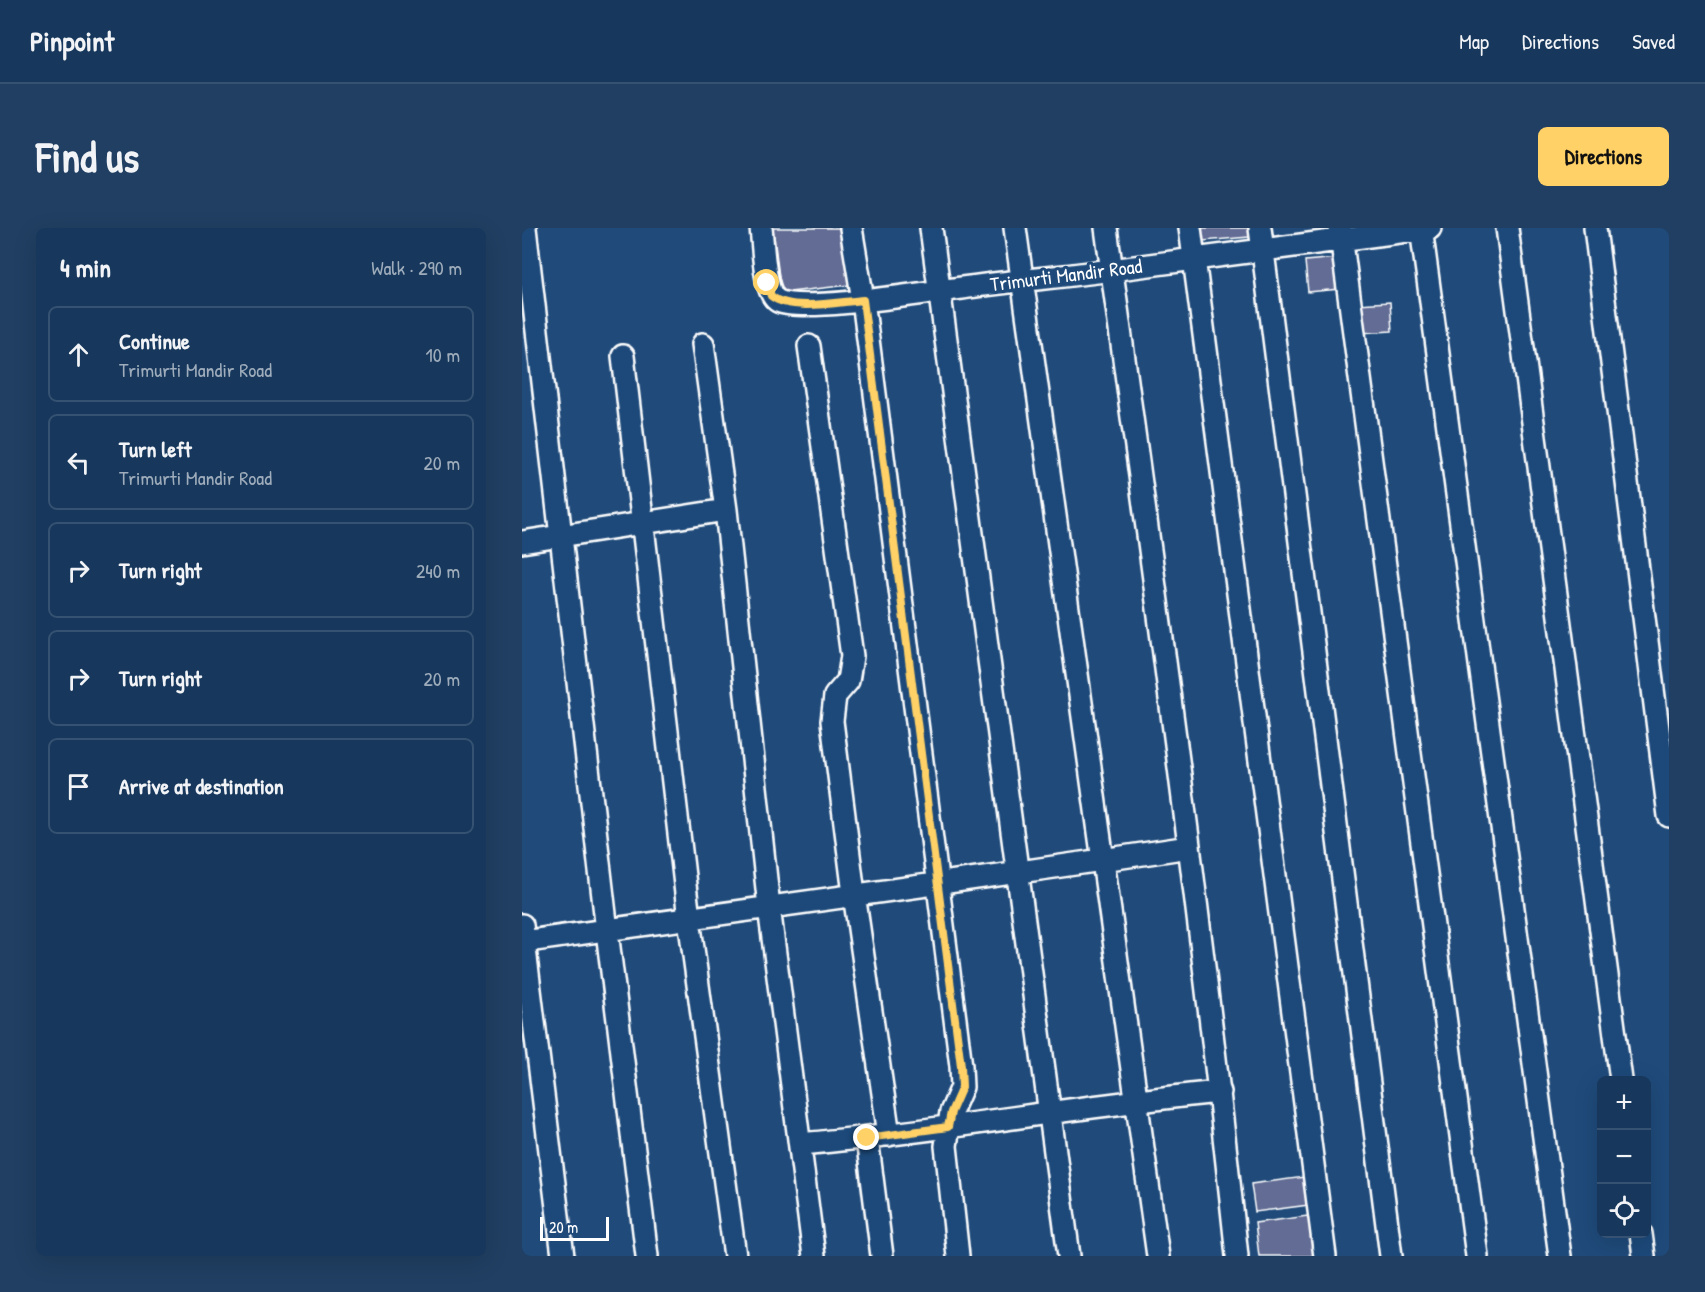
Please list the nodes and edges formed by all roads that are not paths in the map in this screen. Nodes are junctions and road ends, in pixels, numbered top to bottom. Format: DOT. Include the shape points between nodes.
graph roads {
  1 [pos="525,228"];
  2 [pos="761,228"];
  3 [pos="851,228"];
  4 [pos="931,228"];
  5 [pos="1015,228"];
  6 [pos="1106,228"];
  7 [pos="1190,228"];
  8 [pos="1260,228"];
  9 [pos="1424,228"];
  10 [pos="1507,228"];
  11 [pos="1594,228"];
  12 [pos="1341,234"];
  13 [pos="1263,249"];
  14 [pos="1194,258"];
  15 [pos="1112,270"];
  16 [pos="1023,280"];
  17 [pos="940,291"];
  18 [pos="863,300"];
  19 [pos="703,344"];
  20 [pos="809,346"];
  21 [pos="624,356"];
  22 [pos="726,510"];
  23 [pos="643,524"];
  24 [pos="561,536"];
  25 [pos="522,542"];
  26 [pos="1669,816"];
  27 [pos="1189,847"];
  28 [pos="1104,860"];
  29 [pos="1018,872"];
  30 [pos="937,885"];
  31 [pos="854,894"];
  32 [pos="769,907"];
  33 [pos="689,919"];
  34 [pos="607,931"];
  35 [pos="523,936"];
  36 [pos="1619,1076"];
  37 [pos="1220,1092"];
  38 [pos="1138,1100"];
  39 [pos="1050,1111"];
  40 [pos="948,1127"];
  41 [pos="889,1135"];
  42 [pos="867,1138"];
  43 [pos="800,1144"];
  44 [pos="1642,1238"];
  45 [pos="563,1256"];
  46 [pos="647,1256"];
  47 [pos="735,1256"];
  48 [pos="814,1256"];
  49 [pos="882,1256"];
  50 [pos="958,1256"];
  51 [pos="1069,1256"];
  52 [pos="1158,1256"];
  53 [pos="1238,1256"];
  54 [pos="1325,1256"];
  55 [pos="1391,1256"];
  56 [pos="1477,1256"];
  57 [pos="1560,1256"];
  58 [pos="1644,1256"];
  1 -- 24 [label="street"];
  2 -- 18 [label="street, Trimurti Mandir Road" via="767,283 776,300 809,304"];
  3 -- 18 [label="street"];
  4 -- 17 [label="street"];
  5 -- 16 [label="street"];
  6 -- 15 [label="street"];
  7 -- 14 [label="street"];
  8 -- 13 [label="street"];
  9 -- 12 [label="street, Trimurti Mandir Road"];
  9 -- 57 [label="street"];
  10 -- 36 [label="street"];
  11 -- 26 [label="street"];
  12 -- 13 [label="street, Trimurti Mandir Road"];
  12 -- 56 [label="street"];
  13 -- 14 [label="street, Trimurti Mandir Road"];
  13 -- 55 [label="street"];
  14 -- 15 [label="street, Trimurti Mandir Road"];
  14 -- 54 [label="street"];
  15 -- 16 [label="street, Trimurti Mandir Road"];
  15 -- 27 [label="street"];
  16 -- 17 [label="street, Trimurti Mandir Road"];
  16 -- 28 [label="street"];
  17 -- 18 [label="street, Trimurti Mandir Road"];
  17 -- 29 [label="street"];
  18 -- 30 [label="street"];
  19 -- 22 [label="street"];
  20 -- 31 [label="street" via="852,656 848,681 835,696 832,721"];
  21 -- 23 [label="street"];
  22 -- 23 [label="street"];
  22 -- 32 [label="street"];
  23 -- 24 [label="street"];
  23 -- 33 [label="street"];
  24 -- 25 [label="street"];
  24 -- 34 [label="street"];
  27 -- 28 [label="street"];
  27 -- 37 [label="street"];
  28 -- 29 [label="street"];
  28 -- 38 [label="street"];
  29 -- 30 [label="street"];
  29 -- 39 [label="street"];
  30 -- 31 [label="street"];
  30 -- 40 [label="street" via="962,1087"];
  31 -- 32 [label="street"];
  31 -- 41 [label="street"];
  32 -- 33 [label="street"];
  32 -- 43 [label="street"];
  33 -- 34 [label="street"];
  33 -- 47 [label="street"];
  34 -- 35 [label="street"];
  34 -- 46 [label="street"];
  35 -- 45 [label="street"];
  37 -- 38 [label="street"];
  37 -- 53 [label="street"];
  38 -- 39 [label="street"];
  38 -- 52 [label="street"];
  39 -- 40 [label="street"];
  39 -- 51 [label="street"];
  40 -- 41 [label="street"];
  40 -- 50 [label="street" via="946,1146"];
  41 -- 42 [label="street"];
  42 -- 43 [label="street"];
  42 -- 49 [label="street"];
  43 -- 48 [label="street"];
  44 -- 58 [label="street"];
}
